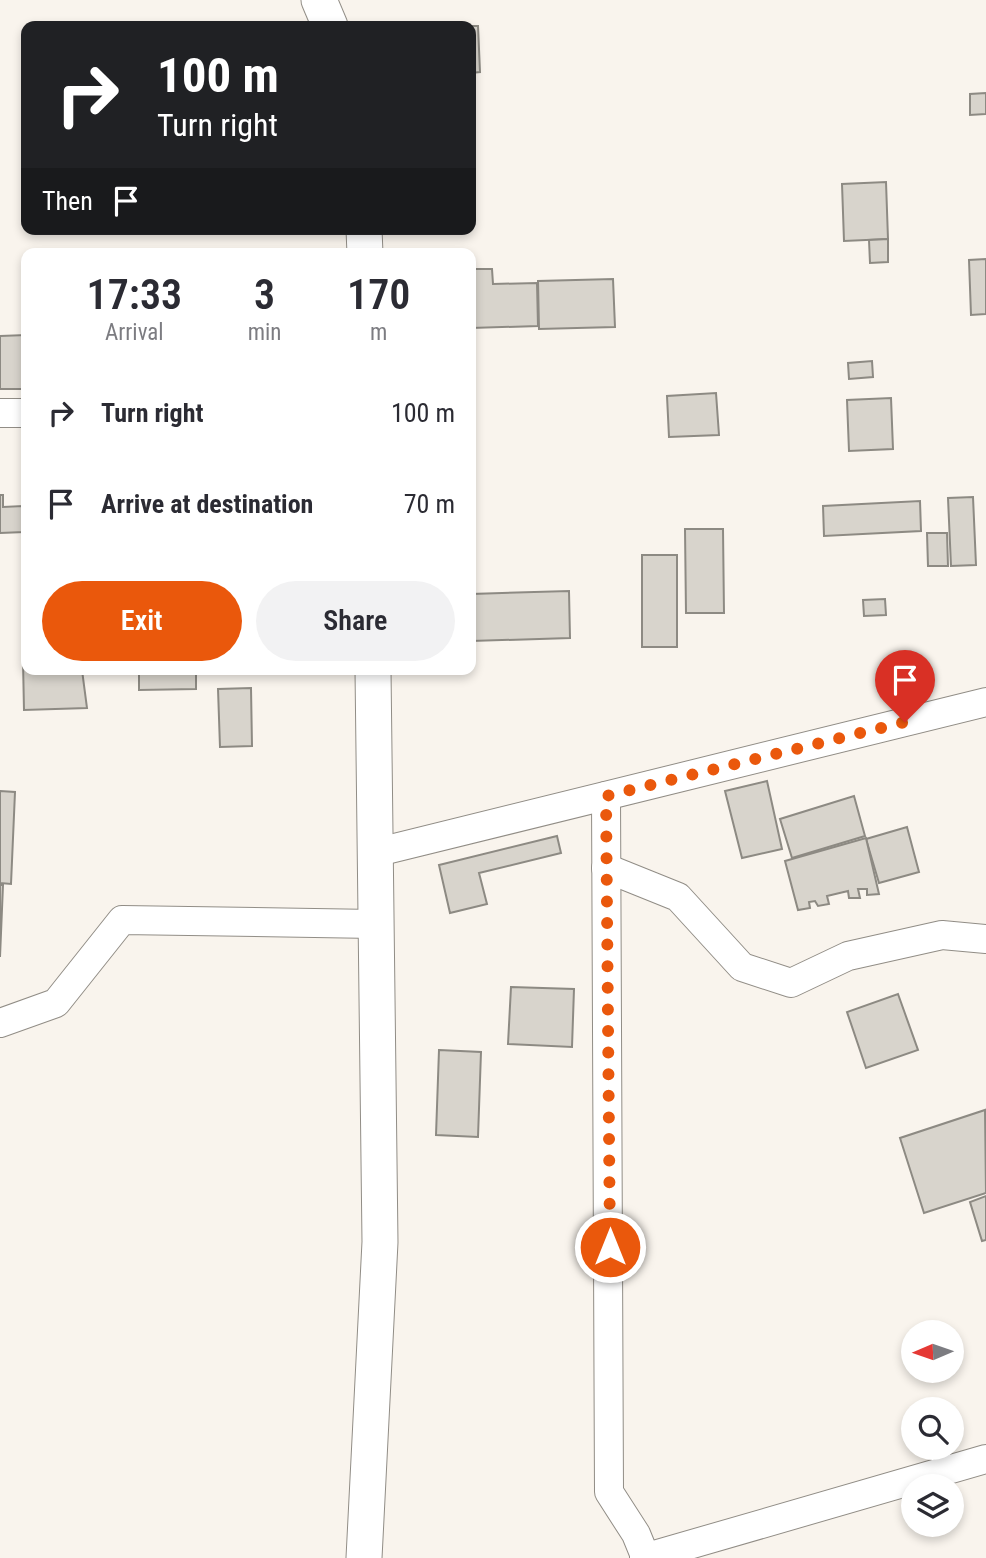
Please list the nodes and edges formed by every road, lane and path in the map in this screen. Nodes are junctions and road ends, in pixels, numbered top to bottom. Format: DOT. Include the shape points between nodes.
graph roads {
  1 [pos="319,0"];
  2 [pos="328,21"];
  3 [pos="0,412"];
  4 [pos="21,413"];
  5 [pos="373,675"];
  6 [pos="986,702"];
  7 [pos="606,796"];
  8 [pos="374,853"];
  9 [pos="606,868"];
  10 [pos="375,924"];
  11 [pos="986,939"];
  12 [pos="0,1023"];
  13 [pos="986,1459"];
  14 [pos="644,1557"];
  15 [pos="364,1558"];
  1 -- 2 [label="street"];
  3 -- 4 [label="street"];
  5 -- 8 [label="street"];
  6 -- 7 [label="street"];
  7 -- 8 [label="street"];
  7 -- 9 [label="street"];
  8 -- 10 [label="street"];
  9 -- 11 [label="street" via="678,897 743,967 791,983 848,956 942,935"];
  9 -- 14 [label="street" via="609,1492 636,1534"];
  10 -- 12 [label="street" via="122,920 57,1003"];
  10 -- 15 [label="street" via="380,1242"];
  13 -- 14 [label="street"];
}
